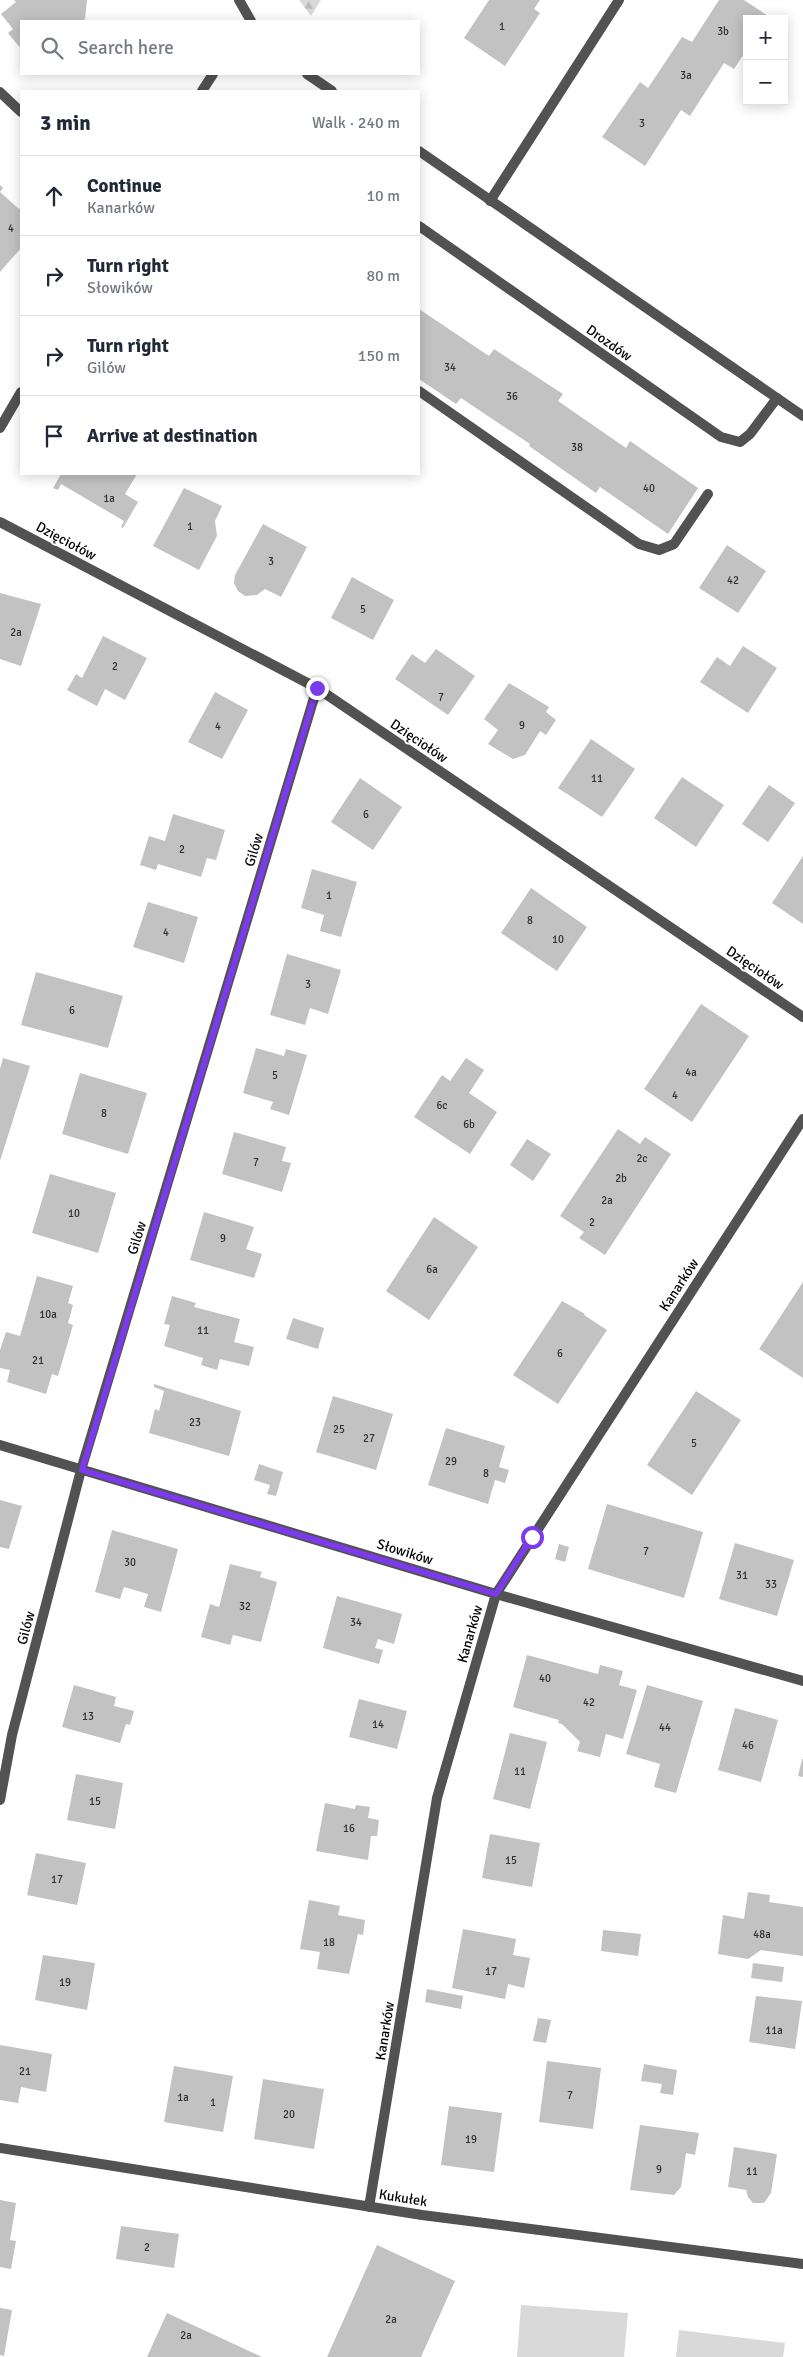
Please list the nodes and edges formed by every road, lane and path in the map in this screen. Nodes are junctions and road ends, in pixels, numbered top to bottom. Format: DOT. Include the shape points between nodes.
graph roads {
  1 [pos="238,0"];
  2 [pos="619,0"];
  3 [pos="250,20"];
  4 [pos="212,75"];
  5 [pos="308,75"];
  6 [pos="203,90"];
  7 [pos="331,90"];
  8 [pos="0,92"];
  9 [pos="20,111"];
  10 [pos="420,152"];
  11 [pos="490,201"];
  12 [pos="420,227"];
  13 [pos="420,392"];
  14 [pos="20,394"];
  15 [pos="777,398"];
  16 [pos="803,416"];
  17 [pos="0,428"];
  18 [pos="708,494"];
  19 [pos="0,522"];
  20 [pos="317,688"];
  21 [pos="803,1017"];
  22 [pos="803,1119"];
  23 [pos="0,1445"];
  24 [pos="82,1470"];
  25 [pos="496,1594"];
  26 [pos="803,1681"];
  27 [pos="0,1800"];
  28 [pos="0,2148"];
  29 [pos="369,2207"];
  30 [pos="803,2264"];
  1 -- 3 [label="street"];
  2 -- 11 [label="street"];
  4 -- 6 [label="street"];
  5 -- 7 [label="street"];
  8 -- 9 [label="street"];
  10 -- 11 [label="street"];
  11 -- 15 [label="street"];
  12 -- 15 [label="street, Drozdów" via="721,437 740,442 750,434"];
  13 -- 18 [label="street" via="639,544 659,550 674,544"];
  14 -- 17 [label="street"];
  15 -- 16 [label="street"];
  19 -- 20 [label="street, Dzięciołów"];
  20 -- 21 [label="street, Dzięciołów"];
  20 -- 24 [label="street, Gilów"];
  22 -- 25 [label="street, Kanarków"];
  23 -- 24 [label="street, Słowików"];
  24 -- 25 [label="street, Słowików"];
  24 -- 27 [label="street, Gilów" via="12,1735"];
  25 -- 26 [label="street, Słowików"];
  25 -- 29 [label="street, Kanarków" via="437,1798"];
  28 -- 29 [label="street, Kukułek"];
  29 -- 30 [label="street, Kukułek"];
}
